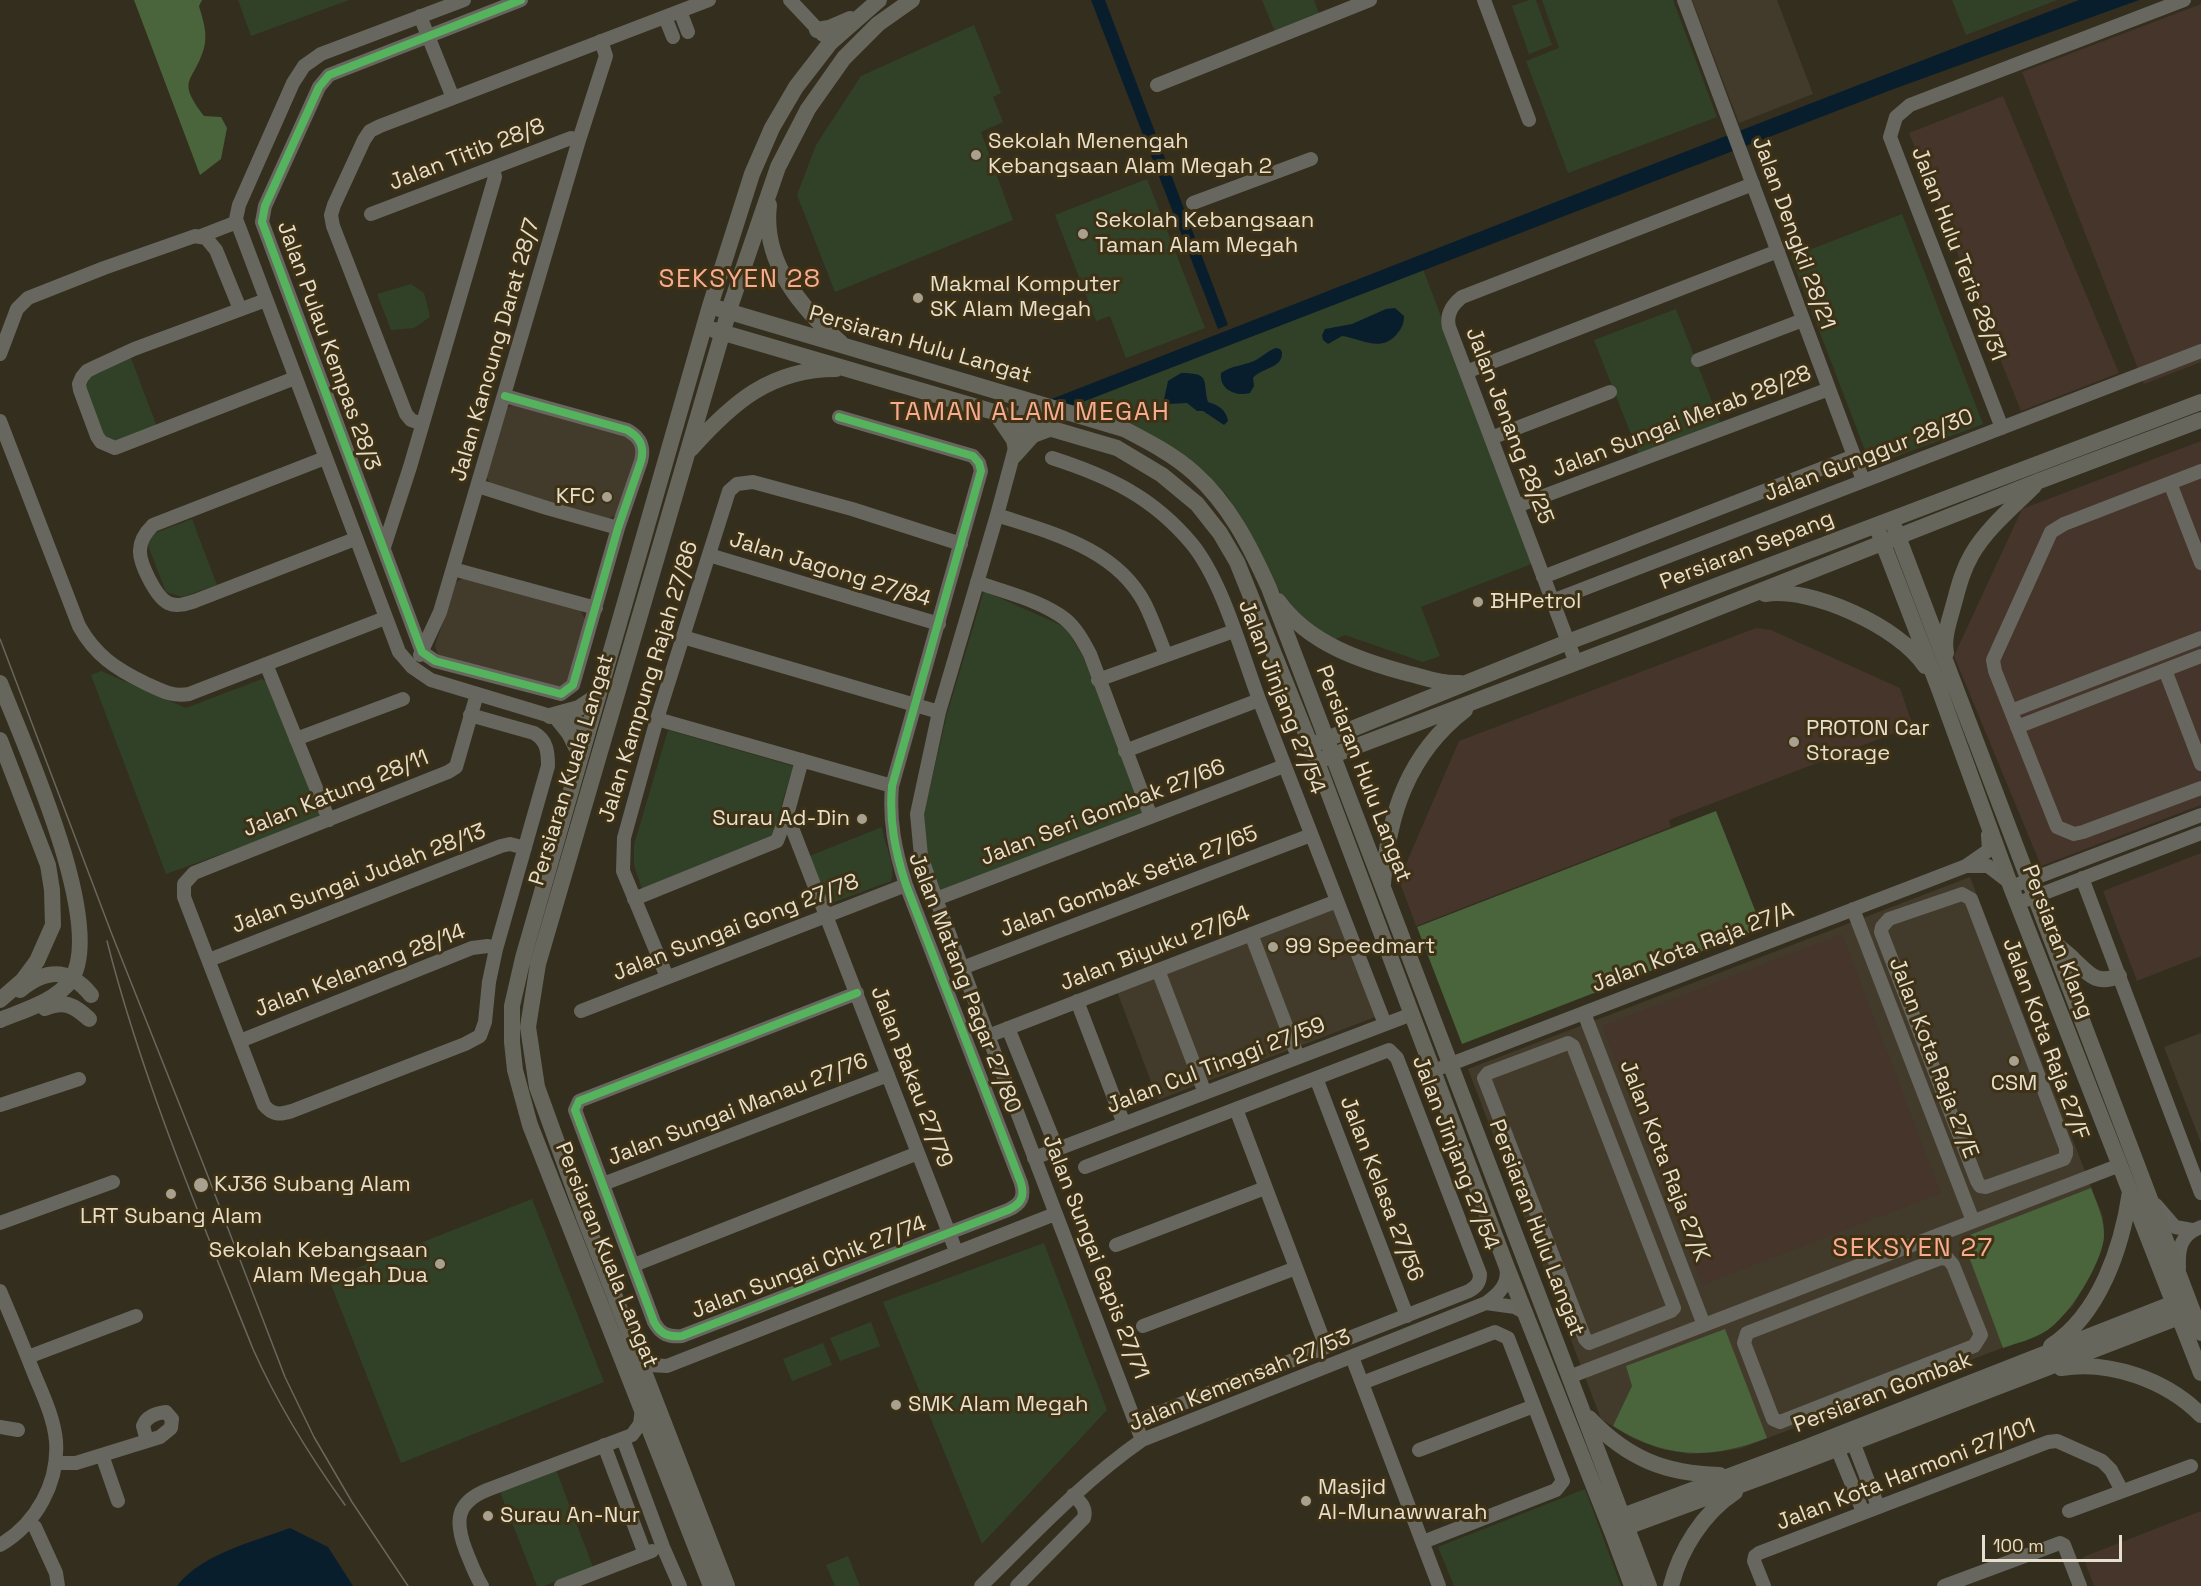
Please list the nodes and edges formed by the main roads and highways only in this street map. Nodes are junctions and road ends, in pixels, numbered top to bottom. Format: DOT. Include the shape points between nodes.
graph roads {
  1 [pos="879,0"];
  2 [pos="912,0"];
  3 [pos="860,15"];
  4 [pos="878,24"];
  5 [pos="830,43"];
  6 [pos="813,64"];
  7 [pos="831,78"];
  8 [pos="771,189"];
  9 [pos="710,306"];
  10 [pos="729,312"];
  11 [pos="704,327"];
  12 [pos="723,333"];
  13 [pos="846,348"];
  14 [pos="852,370"];
  15 [pos="2201,402"];
  16 [pos="995,412"];
  17 [pos="2201,420"];
  18 [pos="1052,428"];
  19 [pos="2123,441"];
  20 [pos="688,453"];
  21 [pos="2039,481"];
  22 [pos="1887,531"];
  23 [pos="1269,588"];
  24 [pos="1740,599"];
  25 [pos="1951,676"];
  26 [pos="622,681"];
  27 [pos="1469,682"];
  28 [pos="0,683"];
  29 [pos="1939,689"];
  30 [pos="597,696"];
  31 [pos="1475,702"];
  32 [pos="589,725"];
  33 [pos="0,740"];
  34 [pos="1318,742"];
  35 [pos="580,755"];
  36 [pos="1324,759"];
  37 [pos="589,790"];
  38 [pos="1383,890"];
  39 [pos="2053,942"];
  40 [pos="81,943"];
  41 [pos="2119,976"];
  42 [pos="73,977"];
  43 [pos="0,1002"];
  44 [pos="89,1019"];
  45 [pos="0,1020"];
  46 [pos="1442,1068"];
  47 [pos="2136,1186"];
  48 [pos="2176,1310"];
  49 [pos="2201,1333"];
  50 [pos="2029,1367"];
  51 [pos="2201,1373"];
  52 [pos="1582,1411"];
  53 [pos="2201,1414"];
  54 [pos="1730,1475"];
  55 [pos="1753,1480"];
  56 [pos="1617,1524"];
  57 [pos="711,1586"];
  58 [pos="727,1586"];
  59 [pos="1632,1586"];
  60 [pos="1649,1586"];
  61 [pos="1671,1586"];
  1 -- 3 [label="main road, Persiaran Kuala Langat"];
  2 -- 4 [label="main road, Persiaran Kuala Langat"];
  3 -- 5 [label="main road, Persiaran Kuala Langat"];
  3 -- 6 [label="main road" via="828,28 815,28 818,41"];
  4 -- 5 [label="main road"];
  4 -- 7 [label="main road, Persiaran Kuala Langat" via="850,50"];
  5 -- 6 [label="main road, Persiaran Kuala Langat"];
  5 -- 7 [label="main road"];
  6 -- 9 [label="main road, Persiaran Kuala Langat" via="785,104 762,150"];
  7 -- 8 [label="main road, Persiaran Kuala Langat" via="808,109"];
  8 -- 10 [label="main road, Persiaran Kuala Langat"];
  8 -- 13 [label="main road" via="768,219 783,277 806,310"];
  9 -- 10 [label="main road, Persiaran Hulu Langat"];
  9 -- 11 [label="main road, Persiaran Kuala Langat"];
  10 -- 12 [label="main road, Persiaran Kuala Langat"];
  10 -- 13 [label="main road, Persiaran Hulu Langat"];
  11 -- 12 [label="main road, Persiaran Hulu Langat"];
  11 -- 30 [label="main road, Persiaran Kuala Langat"];
  12 -- 14 [label="main road, Persiaran Hulu Langat"];
  12 -- 20 [label="main road, Persiaran Kuala Langat"];
  13 -- 23 [label="main road, Persiaran Hulu Langat" via="1124,429 1148,441 1194,472 1230,514"];
  14 -- 16 [label="main road, Persiaran Hulu Langat"];
  14 -- 20 [label="main road" via="791,375 756,389 712,425"];
  15 -- 19 [label="main road, Persiaran Sepang"];
  16 -- 18 [label="main road, Persiaran Hulu Langat"];
  16 -- 18 [label="main road" via="1014,440 1015,453 1033,435"];
  17 -- 19 [label="main road, Persiaran Sepang"];
  18 -- 34 [label="main road, Persiaran Hulu Langat" via="1117,448 1140,460 1180,489 1209,517 1237,562"];
  19 -- 21 [label="main road, Persiaran Sepang"];
  19 -- 22 [label="main road, Persiaran Sepang"];
  20 -- 26 [label="main road, Persiaran Kuala Langat"];
  21 -- 22 [label="main road, Persiaran Sepang"];
  21 -- 25 [label="main road" via="1984,536 1965,568 1946,638"];
  22 -- 24 [label="main road, Persiaran Sepang"];
  22 -- 25 [label="main road, Persiaran Klang"];
  22 -- 27 [label="main road, Persiaran Sepang" via="1568,642"];
  22 -- 29 [label="main road, Persiaran Klang"];
  23 -- 27 [label="main road" via="1303,628 1349,655 1433,681"];
  23 -- 34 [label="main road, Persiaran Hulu Langat"];
  24 -- 29 [label="main road" via="1776,592 1848,610 1911,650"];
  24 -- 31 [label="main road, Persiaran Sepang"];
  25 -- 39 [label="main road, Persiaran Klang"];
  26 -- 32 [label="main road" via="603,719"];
  26 -- 37 [label="main road, Persiaran Kuala Langat"];
  27 -- 34 [label="main road, Persiaran Sepang"];
  28 -- 40 [label="main road" via="56,828 75,896"];
  29 -- 47 [label="main road, Persiaran Klang" via="2017,903 2120,1165"];
  30 -- 32 [label="main road, Persiaran Kuala Langat"];
  30 -- 35 [label="main road" via="579,708 553,717 569,733"];
  31 -- 36 [label="main road, Persiaran Sepang"];
  31 -- 38 [label="main road" via="1443,729 1407,780 1390,834"];
  32 -- 35 [label="main road, Persiaran Kuala Langat"];
  32 -- 37 [label="main road" via="595,742"];
  33 -- 43 [label="main road" via="48,865 53,925 23,980"];
  34 -- 36 [label="main road, Persiaran Hulu Langat"];
  35 -- 57 [label="main road, Persiaran Kuala Langat" via="513,1006 515,1070 530,1125"];
  36 -- 38 [label="main road, Persiaran Hulu Langat"];
  36 -- 46 [label="main road, Persiaran Hulu Langat" via="1412,1014"];
  37 -- 58 [label="main road, Persiaran Kuala Langat" via="538,964 528,1027 537,1087"];
  38 -- 46 [label="main road, Persiaran Hulu Langat"];
  39 -- 41 [label="main road" via="2088,974 2108,980"];
  39 -- 47 [label="main road, Persiaran Klang"];
  40 -- 42 [label="main road"];
  40 -- 42 [label="main road" via="91,995"];
  42 -- 43 [label="main road" via="44,976"];
  42 -- 45 [label="main road" via="49,999"];
  44 -- 45 [label="main road" via="75,1007 60,1003"];
  46 -- 52 [label="main road, Persiaran Hulu Langat"];
  46 -- 56 [label="main road, Persiaran Hulu Langat" via="1506,1265"];
  47 -- 48 [label="main road, Persiaran Klang"];
  47 -- 49 [label="main road, Persiaran Klang"];
  47 -- 50 [label="main road" via="2116,1251 2096,1296 2063,1338"];
  48 -- 50 [label="main road, Persiaran Gombak"];
  48 -- 51 [label="main road, Persiaran Klang"];
  50 -- 53 [label="main road" via="2091,1366 2126,1372 2173,1394"];
  50 -- 54 [label="main road, Persiaran Gombak"];
  50 -- 55 [label="main road, Persiaran Gombak"];
  52 -- 54 [label="main road" via="1611,1440 1637,1457 1683,1472"];
  52 -- 56 [label="main road, Persiaran Hulu Langat"];
  54 -- 56 [label="main road, Persiaran Gombak"];
  55 -- 56 [label="main road, Persiaran Gombak"];
  55 -- 61 [label="main road" via="1729,1496 1700,1526"];
  56 -- 59 [label="main road, Persiaran Hulu Langat"];
  56 -- 60 [label="main road, Persiaran Hulu Langat"];
}
